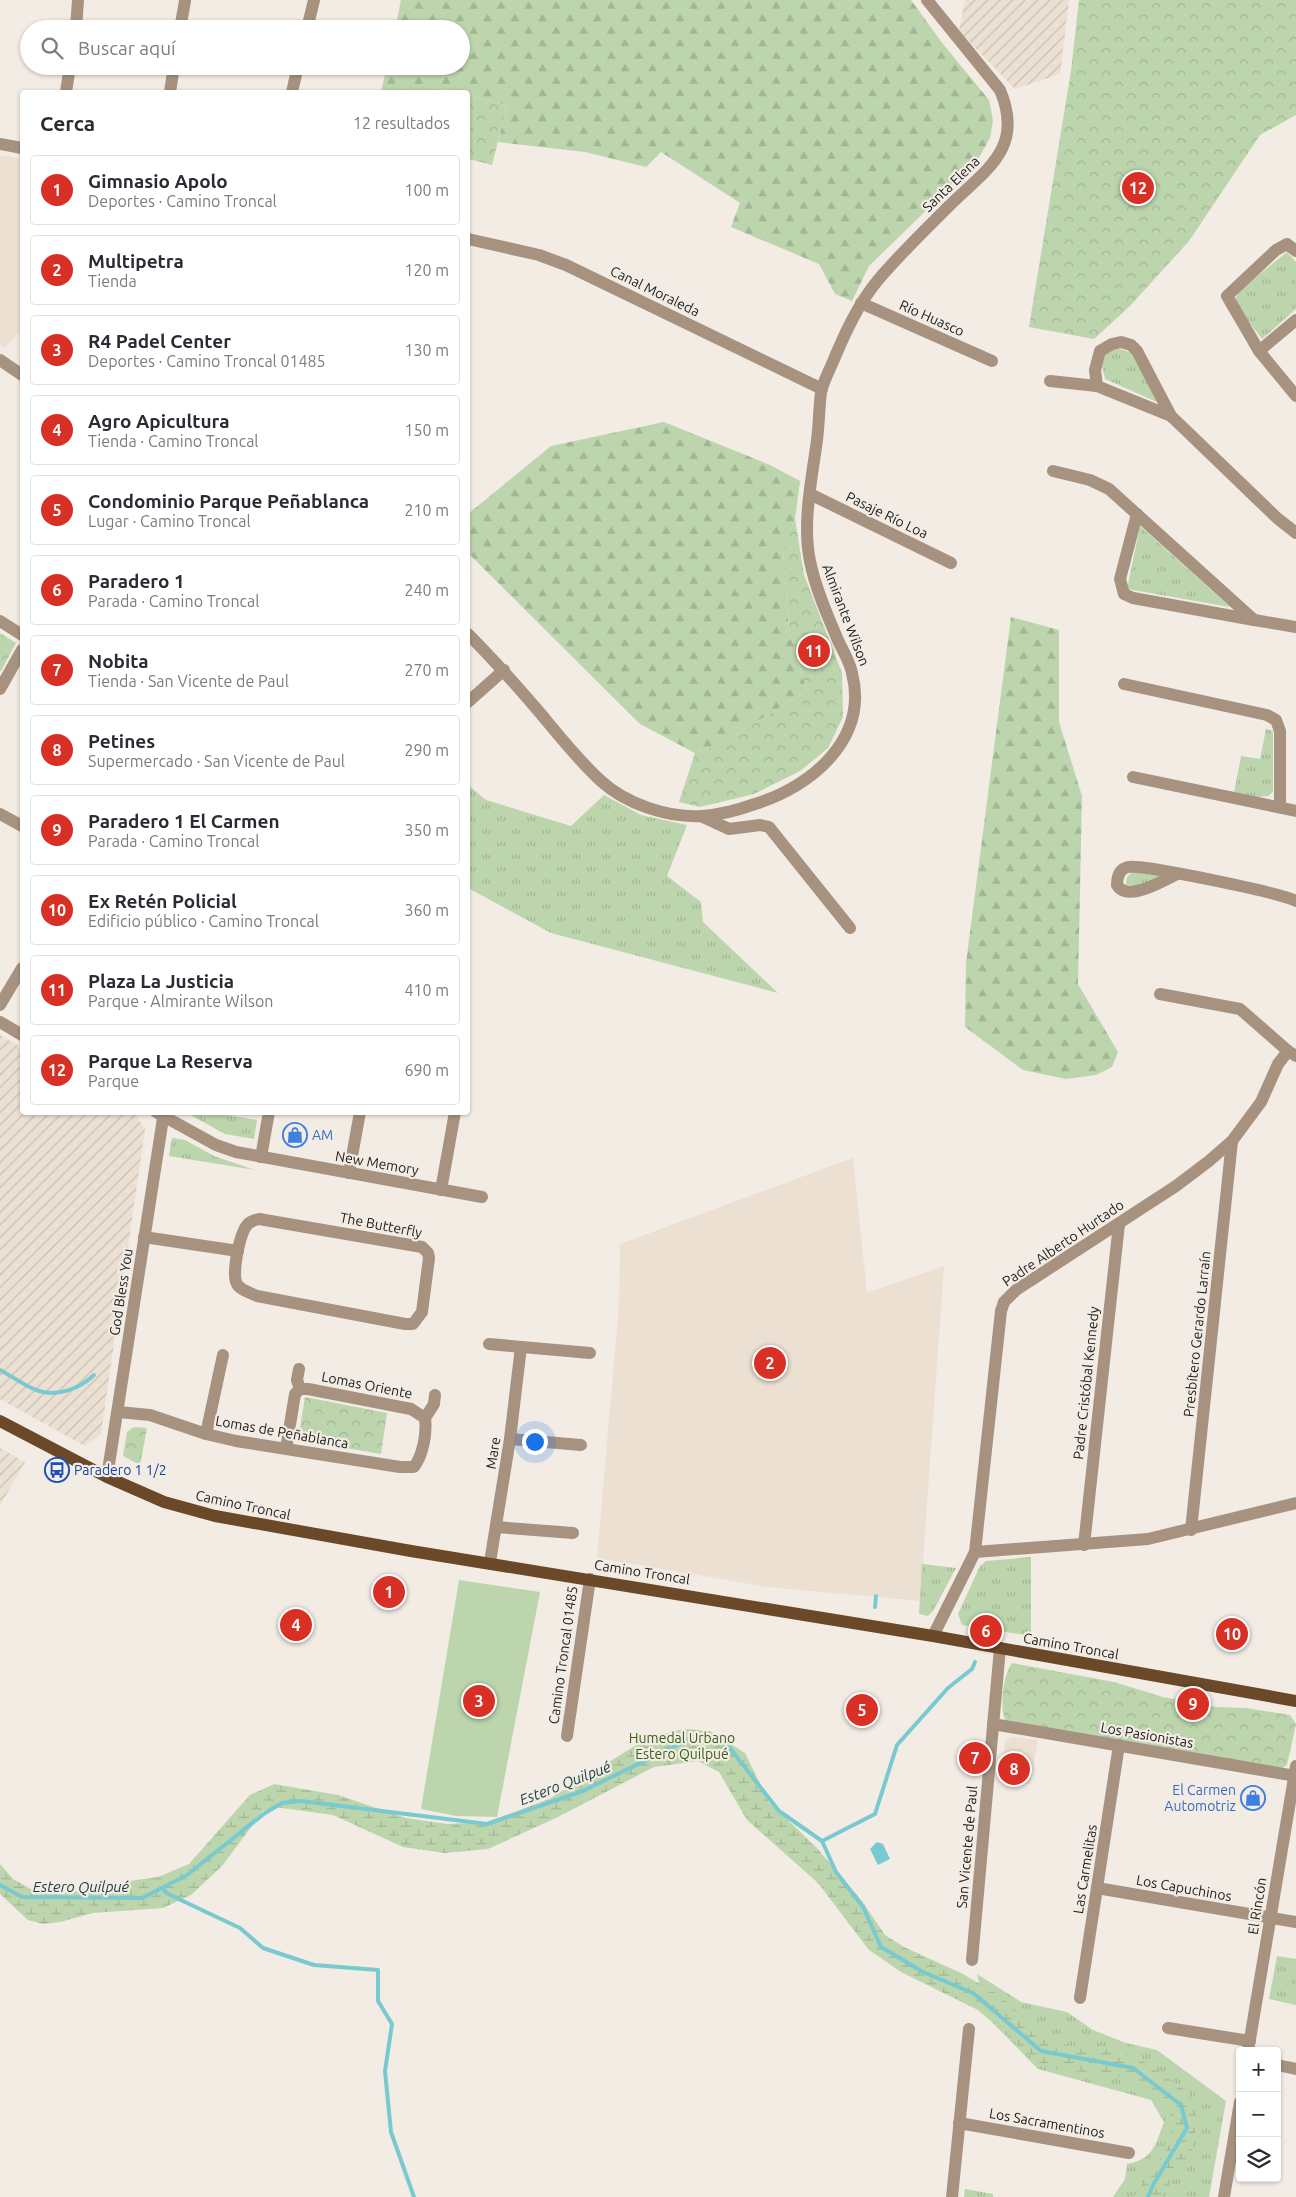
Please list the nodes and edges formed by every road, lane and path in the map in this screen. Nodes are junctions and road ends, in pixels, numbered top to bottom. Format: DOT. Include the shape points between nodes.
graph roads {
  1 [pos="78,0"];
  2 [pos="314,0"];
  3 [pos="927,0"];
  4 [pos="185,1"];
  5 [pos="77,20"];
  6 [pos="182,20"];
  7 [pos="309,20"];
  8 [pos="69,75"];
  9 [pos="173,75"];
  10 [pos="296,75"];
  11 [pos="66,90"];
  12 [pos="170,90"];
  13 [pos="292,90"];
  14 [pos="0,144"];
  15 [pos="20,148"];
  16 [pos="470,239"];
  17 [pos="1296,251"];
  18 [pos="861,303"];
  19 [pos="1296,320"];
  20 [pos="1259,351"];
  21 [pos="0,360"];
  22 [pos="992,361"];
  23 [pos="20,374"];
  24 [pos="1050,381"];
  25 [pos="1097,386"];
  26 [pos="822,389"];
  27 [pos="1296,396"];
  28 [pos="1171,416"];
  29 [pos="1053,471"];
  30 [pos="810,494"];
  31 [pos="1137,514"];
  32 [pos="1296,533"];
  33 [pos="951,563"];
  34 [pos="0,620"];
  35 [pos="1254,620"];
  36 [pos="1296,627"];
  37 [pos="20,634"];
  38 [pos="470,636"];
  39 [pos="20,654"];
  40 [pos="504,670"];
  41 [pos="1124,684"];
  42 [pos="0,689"];
  43 [pos="470,700"];
  44 [pos="1133,777"];
  45 [pos="1280,807"];
  46 [pos="1296,810"];
  47 [pos="0,814"];
  48 [pos="701,816"];
  49 [pos="20,825"];
  50 [pos="1177,874"];
  51 [pos="1296,901"];
  52 [pos="850,928"];
  53 [pos="20,971"];
  54 [pos="1160,994"];
  55 [pos="0,1005"];
  56 [pos="0,1022"];
  57 [pos="20,1035"];
  58 [pos="1292,1053"];
  59 [pos="161,1115"];
  60 [pos="163,1115"];
  61 [pos="268,1115"];
  62 [pos="359,1115"];
  63 [pos="455,1115"];
  64 [pos="1232,1140"];
  65 [pos="261,1157"];
  66 [pos="349,1174"];
  67 [pos="441,1190"];
  68 [pos="482,1197"];
  69 [pos="1119,1224"];
  70 [pos="144,1237"];
  71 [pos="238,1251"];
  72 [pos="489,1344"];
  73 [pos="521,1347"];
  74 [pos="590,1353"];
  75 [pos="223,1355"];
  76 [pos="299,1369"];
  77 [pos="300,1389"];
  78 [pos="435,1396"];
  79 [pos="118,1412"];
  80 [pos="425,1418"];
  81 [pos="0,1422"];
  82 [pos="206,1434"];
  83 [pos="510,1439"];
  84 [pos="581,1445"];
  85 [pos="286,1449"];
  86 [pos="414,1467"];
  87 [pos="107,1477"];
  88 [pos="1296,1503"];
  89 [pos="496,1527"];
  90 [pos="1191,1530"];
  91 [pos="573,1533"];
  92 [pos="1084,1545"];
  93 [pos="975,1552"];
  94 [pos="490,1562"];
  95 [pos="590,1579"];
  96 [pos="933,1636"];
  97 [pos="1000,1648"];
  98 [pos="1296,1701"];
  99 [pos="993,1724"];
  100 [pos="566,1736"];
  101 [pos="1119,1745"];
  102 [pos="1295,1773"];
  103 [pos="1097,1888"];
  104 [pos="1271,1918"];
  105 [pos="1296,1922"];
  106 [pos="972,1960"];
  107 [pos="1080,1998"];
  108 [pos="1168,2028"];
  109 [pos="969,2029"];
  110 [pos="1249,2046"];
  111 [pos="1281,2066"];
  112 [pos="1296,2069"];
  113 [pos="959,2124"];
  114 [pos="1236,2126"];
  115 [pos="1129,2153"];
  116 [pos="952,2197"];
  117 [pos="1224,2197"];
  1 -- 5 [label="street"];
  2 -- 7 [label="street"];
  3 -- 18 [label="street, Santa Elena" via="1000,90 1005,103 1007,135 991,168 878,280"];
  4 -- 6 [label="street"];
  8 -- 11 [label="street"];
  9 -- 12 [label="street"];
  10 -- 13 [label="street"];
  14 -- 15 [label="street"];
  16 -- 26 [label="street, Canal Moraleda" via="539,254 566,265"];
  17 -- 20 [label="street" via="1287,244 1276,250 1226,296"];
  18 -- 22 [label="street, Río Huasco"];
  18 -- 26 [label="street, Almirante Wilson"];
  19 -- 20 [label="street"];
  20 -- 27 [label="street"];
  21 -- 23 [label="street"];
  24 -- 25 [label="street"];
  25 -- 28 [label="street"];
  25 -- 28 [label="street" via="1095,370 1100,351 1122,342 1131,345 1142,358"];
  26 -- 30 [label="street, Almirante Wilson"];
  28 -- 32 [label="street"];
  29 -- 31 [label="street" via="1090,480 1109,489"];
  30 -- 33 [label="street, Pasaje Río Loa"];
  30 -- 48 [label="street, Almirante Wilson" via="809,558 818,590 854,678 855,698 850,728 831,758 794,787 735,811"];
  31 -- 35 [label="street"];
  31 -- 35 [label="street" via="1120,580 1124,594"];
  34 -- 37 [label="street"];
  35 -- 36 [label="street"];
  38 -- 40 [label="street, Almirante Wilson"];
  39 -- 42 [label="street"];
  40 -- 43 [label="street"];
  40 -- 48 [label="street, Almirante Wilson" via="569,748 603,783 641,805 665,812"];
  41 -- 45 [label="street" via="1267,715 1276,720 1280,727"];
  44 -- 45 [label="street"];
  45 -- 46 [label="street"];
  47 -- 49 [label="street"];
  48 -- 52 [label="street" via="729,829 760,825 769,828"];
  50 -- 51 [label="street"];
  53 -- 55 [label="street"];
  54 -- 58 [label="street" via="1240,1009"];
  56 -- 57 [label="street"];
  58 -- 64 [label="street, Padre Alberto Hurtado" via="1278,1064 1261,1102"];
  59 -- 70 [label="street, God Bless You"];
  60 -- 65 [label="street, New Memory" via="216,1145"];
  61 -- 65 [label="street"];
  62 -- 66 [label="street"];
  63 -- 67 [label="street"];
  64 -- 69 [label="street, Padre Alberto Hurtado" via="1176,1186"];
  64 -- 90 [label="street, Presbítero Gerardo Larraín"];
  65 -- 66 [label="street, New Memory"];
  66 -- 67 [label="street, New Memory"];
  67 -- 68 [label="street, New Memory"];
  69 -- 92 [label="street, Padre Cristóbal Kennedy"];
  69 -- 93 [label="street, Padre Alberto Hurtado" via="1016,1290 1004,1302"];
  70 -- 71 [label="street"];
  70 -- 79 [label="street, God Bless You"];
  71 -- 71 [label="street, The Butterfly" via="237,1286 257,1296 405,1324 413,1324 422,1312 429,1258 422,1247 259,1219 249,1223"];
  72 -- 73 [label="street"];
  73 -- 74 [label="street"];
  73 -- 83 [label="street, Mare"];
  75 -- 82 [label="street"];
  76 -- 77 [label="street" via="297,1380"];
  77 -- 80 [label="street, Lomas Oriente" via="411,1409"];
  77 -- 85 [label="street" via="295,1394"];
  78 -- 80 [label="street, Lomas Oriente"];
  79 -- 82 [label="street, Lomas de Peñablanca" via="150,1415"];
  79 -- 87 [label="street, God Bless You"];
  80 -- 86 [label="street, Lomas Oriente" via="421,1458"];
  81 -- 87 [label="main road, Camino Troncal"];
  82 -- 85 [label="street, Lomas de Peñablanca"];
  83 -- 84 [label="street"];
  83 -- 89 [label="street, Mare"];
  85 -- 86 [label="street, Lomas de Peñablanca"];
  87 -- 94 [label="main road, Camino Troncal" via="164,1502 215,1516"];
  88 -- 90 [label="street"];
  89 -- 91 [label="street"];
  89 -- 94 [label="street, Mare"];
  90 -- 92 [label="street" via="1148,1539"];
  92 -- 93 [label="street"];
  93 -- 96 [label="street"];
  94 -- 95 [label="main road, Camino Troncal"];
  95 -- 96 [label="main road, Camino Troncal"];
  95 -- 100 [label="street, Camino Troncal 01485"];
  96 -- 97 [label="main road, Camino Troncal"];
  97 -- 98 [label="main road, Camino Troncal"];
  97 -- 99 [label="street, San Vicente de Paul"];
  99 -- 101 [label="street, Los Pasionistas"];
  99 -- 106 [label="street, San Vicente de Paul"];
  101 -- 102 [label="street, Los Pasionistas"];
  101 -- 103 [label="street, Las Carmelitas"];
  102 -- 104 [label="street, El Rincón"];
  103 -- 104 [label="street, Los Capuchinos"];
  103 -- 107 [label="street, Las Carmelitas"];
  104 -- 105 [label="street, Los Capuchinos"];
  104 -- 110 [label="street, El Rincón"];
  108 -- 110 [label="street"];
  109 -- 113 [label="street"];
  111 -- 112 [label="street"];
  113 -- 115 [label="street, Los Sacramentinos"];
  113 -- 116 [label="street"];
  114 -- 117 [label="street"];
}
